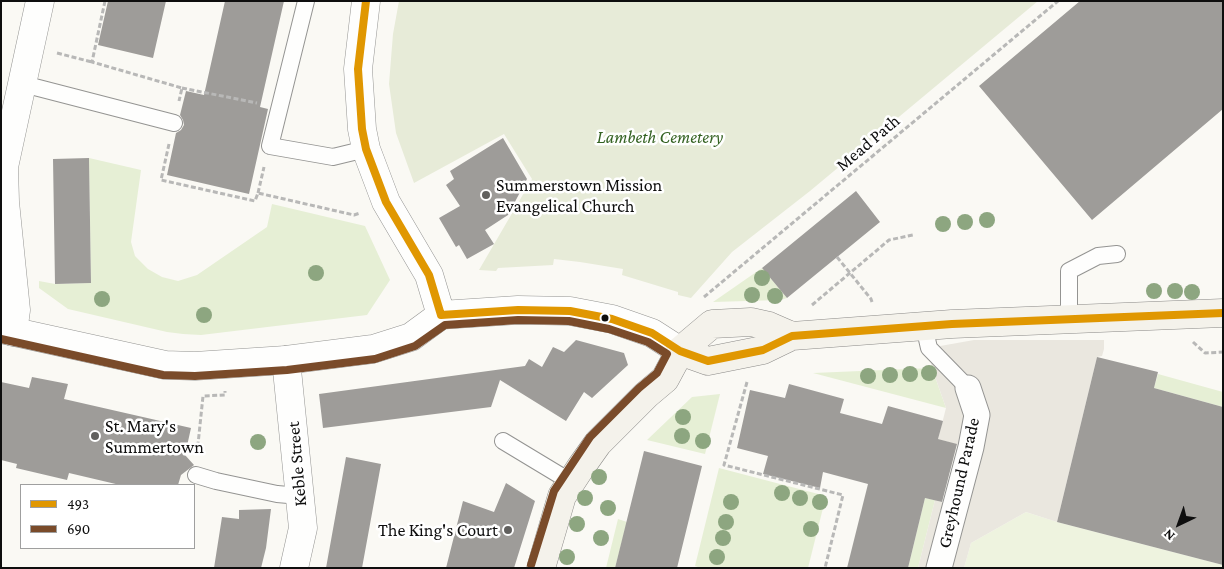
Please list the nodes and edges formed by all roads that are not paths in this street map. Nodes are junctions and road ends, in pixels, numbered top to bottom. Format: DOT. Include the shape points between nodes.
graph roads {
  1 [pos="40,1"];
  2 [pos="306,1"];
  3 [pos="366,1"];
  4 [pos="23,84"];
  5 [pos="174,123"];
  6 [pos="366,149"];
  7 [pos="4,216"];
  8 [pos="1118,254"];
  9 [pos="1223,313"];
  10 [pos="441,314"];
  11 [pos="1069,320"];
  12 [pos="924,326"];
  13 [pos="7,330"];
  14 [pos="792,336"];
  15 [pos="680,351"];
  16 [pos="286,360"];
  17 [pos="968,388"];
  18 [pos="503,441"];
  19 [pos="196,475"];
  20 [pos="571,482"];
  21 [pos="300,496"];
  22 [pos="294,568"];
  23 [pos="541,568"];
  24 [pos="940,568"];
  1 -- 4 [label="street"];
  2 -- 6 [label="lane" via="270,146 333,157"];
  3 -- 6 [label="street" via="358,68"];
  4 -- 5 [label="lane"];
  4 -- 7 [label="street" via="4,167"];
  6 -- 10 [label="street" via="386,202 429,275"];
  7 -- 13 [label="street" via="16,310"];
  8 -- 11 [label="lane" via="1098,256 1069,271"];
  9 -- 11 [label="main road"];
  10 -- 15 [label="street" via="570,311 612,319 652,332"];
  10 -- 16 [label="street" via="411,337 387,346"];
  11 -- 12 [label="main road"];
  12 -- 14 [label="main road"];
  12 -- 17 [label="lane, Greyhound Parade" via="929,348"];
  13 -- 16 [label="street" via="165,365"];
  14 -- 15 [label="main road" via="763,350 708,361"];
  14 -- 15 [label="main road" via="750,322 712,324"];
  15 -- 20 [label="main road" via="666,379 598,443"];
  16 -- 21 [label="street, Keble Street"];
  17 -- 24 [label="street, Greyhound Parade" via="977,415"];
  18 -- 20 [label="lane"];
  19 -- 21 [label="lane" via="276,494"];
  20 -- 23 [label="main road" via="562,496"];
  21 -- 22 [label="street, Keble Street" via="303,528"];
}
